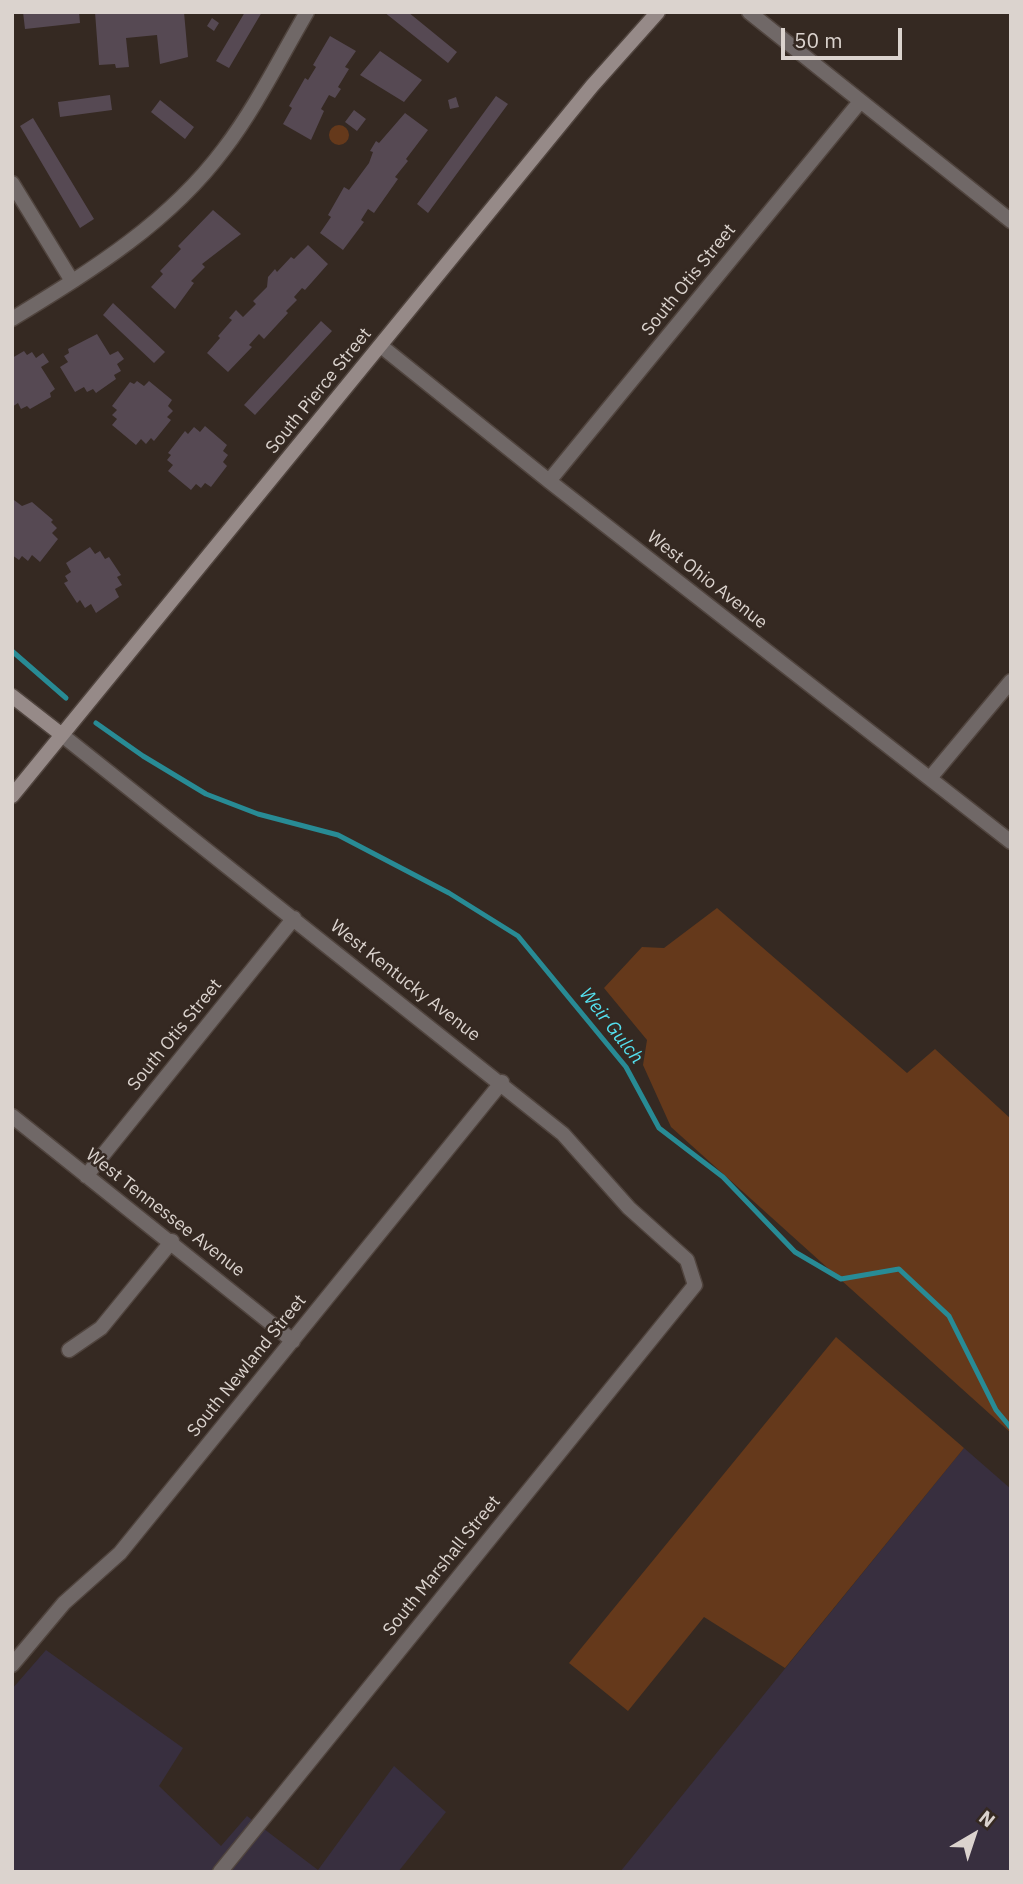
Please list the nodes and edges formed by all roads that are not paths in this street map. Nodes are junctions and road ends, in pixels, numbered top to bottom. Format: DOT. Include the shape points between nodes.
graph roads {
  1 [pos="307,12"];
  2 [pos="658,12"];
  3 [pos="749,12"];
  4 [pos="859,103"];
  5 [pos="12,183"];
  6 [pos="1011,221"];
  7 [pos="72,281"];
  8 [pos="12,319"];
  9 [pos="381,346"];
  10 [pos="548,481"];
  11 [pos="1011,681"];
  12 [pos="12,696"];
  13 [pos="62,735"];
  14 [pos="929,778"];
  15 [pos="12,796"];
  16 [pos="1011,842"];
  17 [pos="294,918"];
  18 [pos="502,1082"];
  19 [pos="12,1116"];
  20 [pos="86,1176"];
  21 [pos="172,1241"];
  22 [pos="695,1285"];
  23 [pos="293,1341"];
  24 [pos="69,1350"];
  25 [pos="12,1665"];
  26 [pos="220,1872"];
  1 -- 7 [label="street" via="245,119 210,166 149,227"];
  2 -- 9 [label="street, South Pierce Street" via="592,86"];
  3 -- 4 [label="street"];
  4 -- 6 [label="street"];
  4 -- 10 [label="street, South Otis Street"];
  5 -- 7 [label="street"];
  7 -- 8 [label="street"];
  9 -- 10 [label="street, West Ohio Avenue"];
  9 -- 13 [label="street, South Pierce Street"];
  10 -- 14 [label="street, West Ohio Avenue"];
  11 -- 14 [label="street"];
  12 -- 13 [label="street"];
  13 -- 15 [label="street, South Pierce Street"];
  13 -- 17 [label="street, West Kentucky Avenue"];
  14 -- 16 [label="street, West Ohio Avenue"];
  17 -- 18 [label="street, West Kentucky Avenue"];
  17 -- 20 [label="street, South Otis Street"];
  18 -- 22 [label="street, West Kentucky Avenue" via="563,1133 629,1208 687,1260"];
  18 -- 23 [label="street, South Newland Street"];
  19 -- 20 [label="street, West Tennessee Avenue"];
  20 -- 21 [label="street, West Tennessee Avenue"];
  21 -- 23 [label="street, West Tennessee Avenue"];
  21 -- 24 [label="street" via="101,1328"];
  22 -- 26 [label="street, South Marshall Street"];
  23 -- 25 [label="street, South Newland Street" via="120,1553 64,1603"];
}
